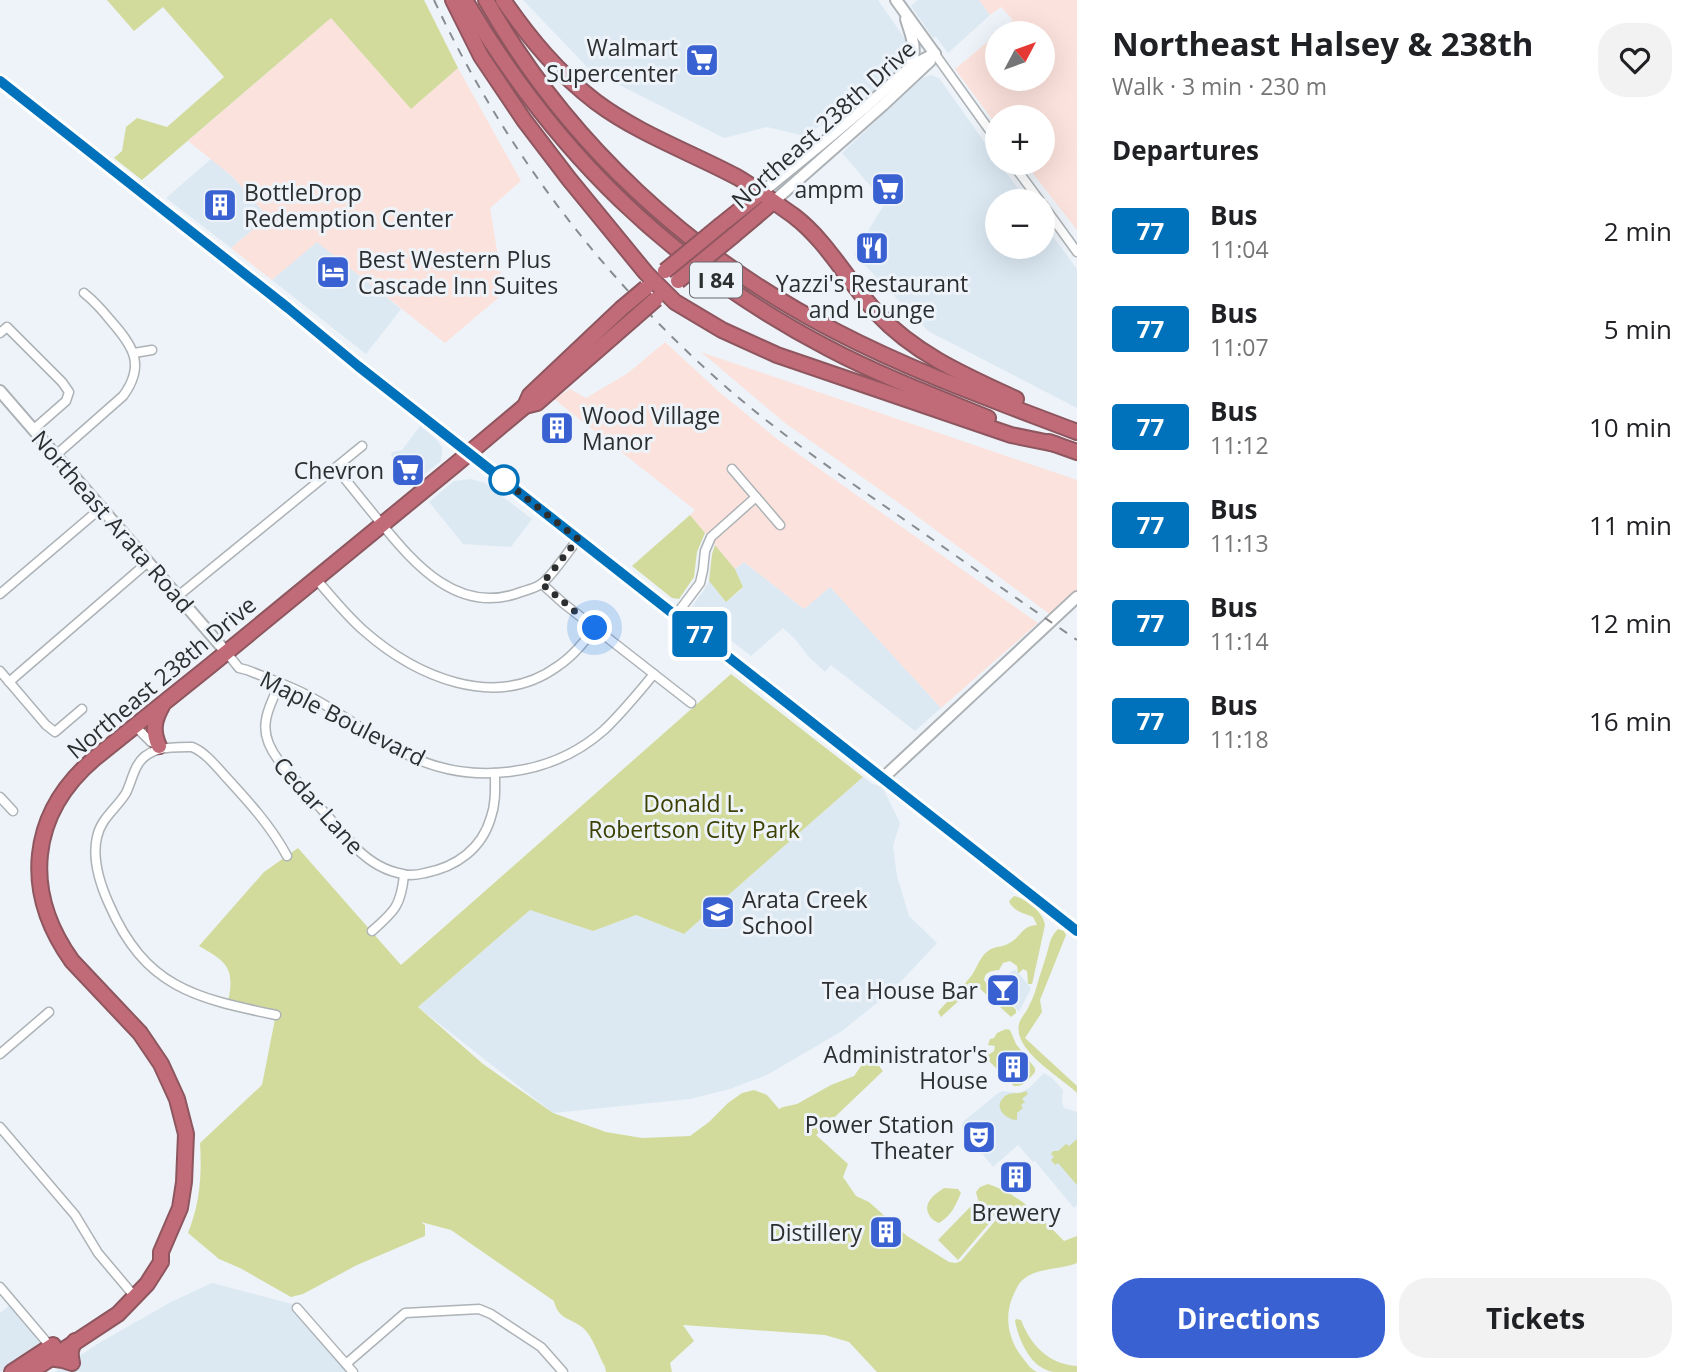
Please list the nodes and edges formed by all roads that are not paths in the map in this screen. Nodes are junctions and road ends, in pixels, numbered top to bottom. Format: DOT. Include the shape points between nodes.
graph roads {
  1 [pos="453,0"];
  2 [pos="465,0"];
  3 [pos="486,0"];
  4 [pos="503,0"];
  5 [pos="899,4"];
  6 [pos="935,54"];
  7 [pos="907,69"];
  8 [pos="0,81"];
  9 [pos="985,124"];
  10 [pos="761,193"];
  11 [pos="774,202"];
  12 [pos="1055,221"];
  13 [pos="1077,252"];
  14 [pos="655,280"];
  15 [pos="84,293"];
  16 [pos="661,295"];
  17 [pos="0,333"];
  18 [pos="152,350"];
  19 [pos="134,353"];
  20 [pos="0,391"];
  21 [pos="526,405"];
  22 [pos="34,429"];
  23 [pos="1073,430"];
  24 [pos="1055,444"];
  25 [pos="362,446"];
  26 [pos="1077,452"];
  27 [pos="470,453"];
  28 [pos="56,455"];
  29 [pos="336,468"];
  30 [pos="732,469"];
  31 [pos="756,497"];
  32 [pos="101,508"];
  33 [pos="382,524"];
  34 [pos="780,525"];
  35 [pos="578,539"];
  36 [pos="148,562"];
  37 [pos="316,579"];
  38 [pos="542,584"];
  39 [pos="0,594"];
  40 [pos="178,596"];
  41 [pos="1077,597"];
  42 [pos="676,615"];
  43 [pos="595,628"];
  44 [pos="230,657"];
  45 [pos="0,671"];
  46 [pos="654,674"];
  47 [pos="9,682"];
  48 [pos="280,683"];
  49 [pos="165,702"];
  50 [pos="691,703"];
  51 [pos="82,709"];
  52 [pos="135,726"];
  53 [pos="160,747"];
  54 [pos="495,774"];
  55 [pos="883,778"];
  56 [pos="0,797"];
  57 [pos="13,811"];
  58 [pos="287,856"];
  59 [pos="404,874"];
  60 [pos="372,931"];
  61 [pos="1077,931"];
  62 [pos="49,1012"];
  63 [pos="276,1015"];
  64 [pos="0,1054"];
  65 [pos="0,1127"];
  66 [pos="0,1287"];
  67 [pos="132,1294"];
  68 [pos="297,1308"];
  69 [pos="49,1352"];
  70 [pos="346,1364"];
  71 [pos="12,1372"];
  72 [pos="30,1372"];
  73 [pos="353,1372"];
  74 [pos="563,1372"];
  1 -- 14 [label="highway" via="481,56 524,120"];
  2 -- 24 [label="highway, I 84" via="516,80 572,151 636,216 703,271 830,349"];
  3 -- 23 [label="highway, I 84" via="533,72 584,137 650,204 719,260 786,304 862,344"];
  4 -- 10 [label="highway" via="548,59 598,103"];
  5 -- 6 [label="street"];
  5 -- 7 [label="street" via="915,52"];
  6 -- 7 [label="street, Northeast 238th Drive"];
  6 -- 9 [label="street"];
  6 -- 11 [label="street, Northeast 238th Drive"];
  7 -- 10 [label="street, Northeast 238th Drive"];
  8 -- 27 [label="street"];
  10 -- 11 [label="highway"];
  10 -- 14 [label="highway, Northeast 238th Drive, bridge"];
  11 -- 16 [label="highway, Northeast 238th Drive, bridge"];
  11 -- 23 [label="highway" via="814,234 868,303 899,334 941,362"];
  12 -- 13 [label="street"];
  14 -- 16 [label="highway"];
  14 -- 21 [label="highway, Northeast 238th Drive, bridge" via="530,395"];
  15 -- 19 [label="street"];
  16 -- 21 [label="highway, Northeast 238th Drive, bridge" via="537,402"];
  16 -- 24 [label="highway" via="777,355 1012,435"];
  17 -- 22 [label="street" via="7,327 69,392 66,401"];
  18 -- 19 [label="street"];
  19 -- 28 [label="street" via="133,375 123,396"];
  20 -- 22 [label="street, Northeast Arata Road"];
  21 -- 27 [label="highway, Northeast 238th Drive"];
  22 -- 28 [label="street, Northeast Arata Road"];
  24 -- 26 [label="highway, I 84"];
  25 -- 29 [label="street"];
  27 -- 33 [label="highway, Northeast 238th Drive"];
  27 -- 35 [label="street"];
  28 -- 32 [label="street, Northeast Arata Road"];
  29 -- 33 [label="street"];
  29 -- 40 [label="street"];
  30 -- 31 [label="street"];
  31 -- 34 [label="street"];
  31 -- 42 [label="street" via="711,537 700,583"];
  32 -- 36 [label="street, Northeast Arata Road"];
  32 -- 39 [label="street"];
  33 -- 37 [label="highway, Northeast 238th Drive"];
  33 -- 38 [label="street" via="424,570 464,594 500,598"];
  35 -- 38 [label="street"];
  35 -- 42 [label="street"];
  36 -- 40 [label="street, Northeast Arata Road"];
  36 -- 47 [label="street"];
  37 -- 43 [label="street" via="355,622 394,654 433,674 471,686 510,687 538,678 567,659"];
  37 -- 44 [label="highway, Northeast 238th Drive"];
  38 -- 43 [label="street"];
  40 -- 44 [label="street, Northeast Arata Road"];
  41 -- 55 [label="street"];
  42 -- 55 [label="street"];
  43 -- 46 [label="street"];
  44 -- 48 [label="street, Maple Boulevard" via="247,670"];
  44 -- 49 [label="highway, Northeast 238th Drive"];
  45 -- 47 [label="street"];
  46 -- 50 [label="street"];
  46 -- 54 [label="street, Maple Boulevard" via="610,723 578,748 539,766"];
  47 -- 51 [label="street" via="55,732"];
  48 -- 54 [label="street, Maple Boulevard" via="409,755 458,771"];
  48 -- 59 [label="street, Cedar Lane" via="265,722 265,738 273,753 367,859"];
  49 -- 52 [label="highway, Northeast 238th Drive"];
  49 -- 53 [label="highway" via="155,720"];
  52 -- 53 [label="street"];
  52 -- 67 [label="highway, Northeast 238th Drive" via="84,766 50,814 41,844 40,886 48,920 62,948 146,1040 161,1064 186,1134 180,1208 161,1252"];
  53 -- 58 [label="street" via="192,747 209,759 258,812"];
  53 -- 63 [label="street" via="141,760 100,828 96,859 105,897 129,943 165,978 203,998"];
  54 -- 59 [label="street, Cedar Lane" via="494,808 478,844 444,869"];
  55 -- 61 [label="street"];
  56 -- 57 [label="street"];
  59 -- 60 [label="street" via="397,905"];
  62 -- 64 [label="street"];
  65 -- 67 [label="street" via="75,1215 98,1254"];
  66 -- 69 [label="street"];
  67 -- 69 [label="highway"];
  67 -- 69 [label="highway" via="118,1314 75,1342"];
  68 -- 70 [label="street"];
  69 -- 71 [label="highway"];
  69 -- 72 [label="highway"];
  70 -- 73 [label="street"];
  70 -- 74 [label="street" via="405,1313 479,1309 541,1347"];
}
